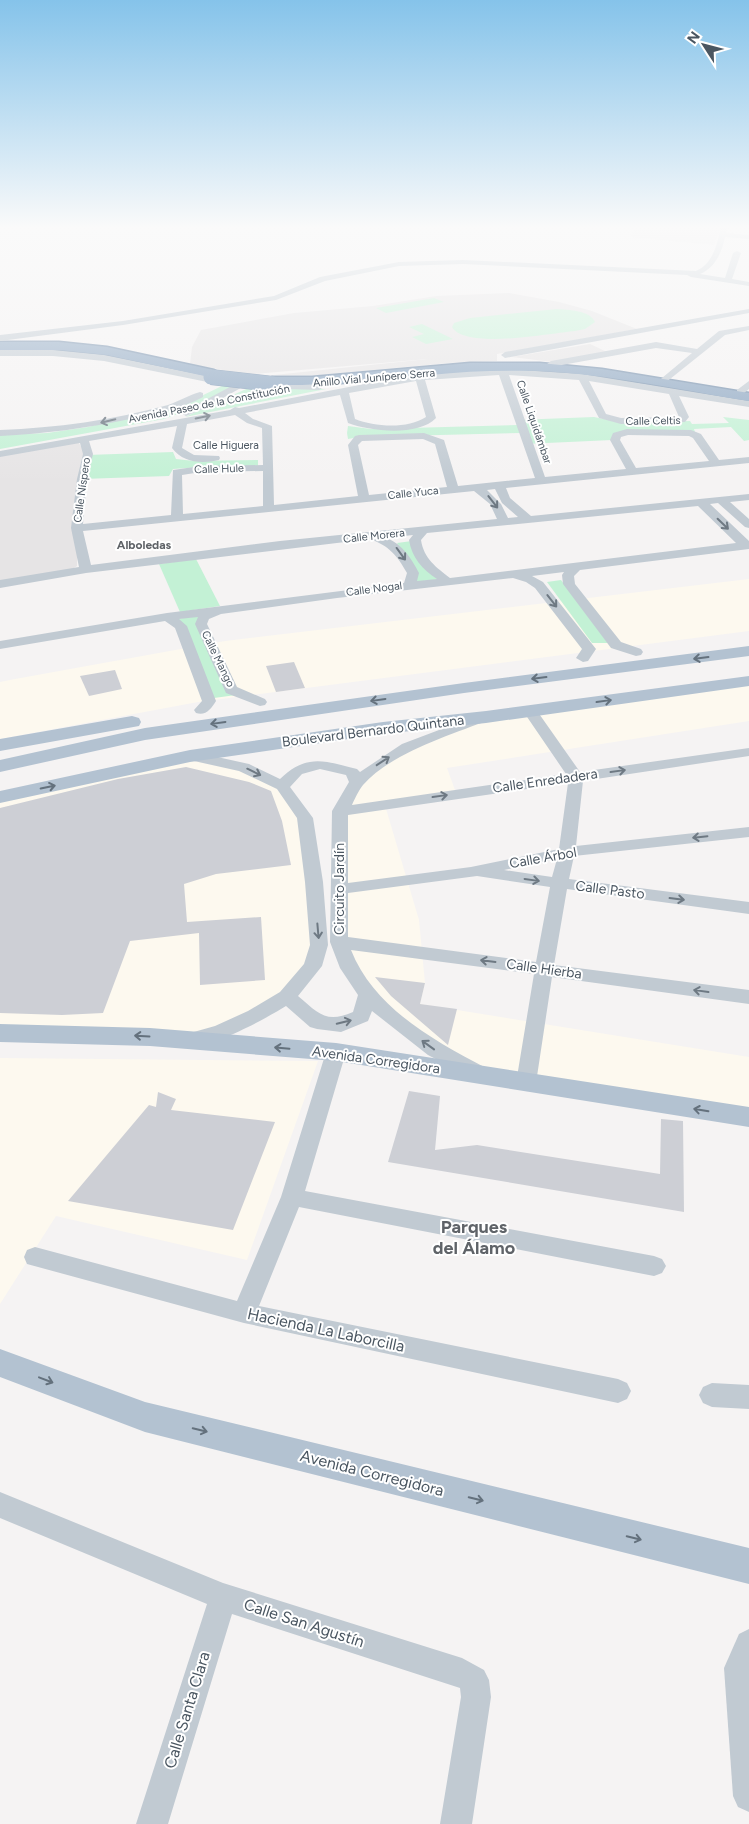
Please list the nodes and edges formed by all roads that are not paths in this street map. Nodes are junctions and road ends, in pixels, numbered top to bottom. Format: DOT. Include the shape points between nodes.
graph roads {
  1 [pos="175,313"];
  2 [pos="744,313"];
  3 [pos="749,328"];
  4 [pos="0,336"];
  5 [pos="0,348"];
  6 [pos="699,352"];
  7 [pos="585,358"];
  8 [pos="504,363"];
  9 [pos="551,364"];
  10 [pos="591,368"];
  11 [pos="175,374"];
  12 [pos="219,377"];
  13 [pos="420,377"];
  14 [pos="582,377"];
  15 [pos="625,377"];
  16 [pos="406,379"];
  17 [pos="665,380"];
  18 [pos="249,381"];
  19 [pos="273,382"];
  20 [pos="749,384"];
  21 [pos="688,387"];
  22 [pos="344,392"];
  23 [pos="673,392"];
  24 [pos="747,398"];
  25 [pos="169,407"];
  26 [pos="236,410"];
  27 [pos="183,422"];
  28 [pos="0,433"];
  29 [pos="84,440"];
  30 [pos="0,452"];
  31 [pos="749,460"];
  32 [pos="268,463"];
  33 [pos="716,463"];
  34 [pos="633,472"];
  35 [pos="541,480"];
  36 [pos="500,484"];
  37 [pos="475,487"];
  38 [pos="453,489"];
  39 [pos="749,497"];
  40 [pos="364,498"];
  41 [pos="721,500"];
  42 [pos="701,502"];
  43 [pos="269,508"];
  44 [pos="177,518"];
  45 [pos="530,520"];
  46 [pos="503,522"];
  47 [pos="749,525"];
  48 [pos="77,528"];
  49 [pos="423,531"];
  50 [pos="373,537"];
  51 [pos="747,545"];
  52 [pos="576,568"];
  53 [pos="86,569"];
  54 [pos="514,574"];
  55 [pos="446,580"];
  56 [pos="0,584"];
  57 [pos="410,584"];
  58 [pos="219,610"];
  59 [pos="167,617"];
  60 [pos="596,619"];
  61 [pos="569,624"];
  62 [pos="749,638"];
  63 [pos="0,645"];
  64 [pos="749,651"];
  65 [pos="636,652"];
  66 [pos="215,655"];
  67 [pos="192,658"];
  68 [pos="582,658"];
  69 [pos="749,667"];
  70 [pos="749,681"];
  71 [pos="510,698"];
  72 [pos="260,702"];
  73 [pos="201,710"];
  74 [pos="530,711"];
  75 [pos="486,717"];
  76 [pos="109,726"];
  77 [pos="383,728"];
  78 [pos="0,745"];
  79 [pos="749,752"];
  80 [pos="190,756"];
  81 [pos="0,757"];
  82 [pos="693,760"];
  83 [pos="749,765"];
  84 [pos="0,766"];
  85 [pos="576,777"];
  86 [pos="0,782"];
  87 [pos="357,782"];
  88 [pos="282,786"];
  89 [pos="0,797"];
  90 [pos="340,811"];
  91 [pos="749,832"];
  92 [pos="567,852"];
  93 [pos="471,872"];
  94 [pos="559,884"];
  95 [pos="339,889"];
  96 [pos="749,908"];
  97 [pos="339,942"];
  98 [pos="544,969"];
  99 [pos="367,995"];
  100 [pos="287,997"];
  101 [pos="749,997"];
  102 [pos="1,1039"];
  103 [pos="190,1040"];
  104 [pos="336,1052"];
  105 [pos="486,1077"];
  106 [pos="526,1083"];
  107 [pos="749,1117"];
  108 [pos="292,1197"];
  109 [pos="35,1257"];
  110 [pos="654,1266"];
  111 [pos="244,1313"];
  112 [pos="0,1362"];
  113 [pos="618,1391"];
  114 [pos="712,1395"];
  115 [pos="749,1397"];
  116 [pos="1,1508"];
  117 [pos="749,1566"];
  118 [pos="223,1597"];
  119 [pos="749,1644"];
  120 [pos="749,1796"];
  121 [pos="152,1824"];
  122 [pos="456,1824"];
  1 -- 4 [label="street"];
  2 -- 8 [label="street"];
  3 -- 6 [label="street" via="722,333"];
  5 -- 11 [label="street" via="104,358"];
  5 -- 12 [label="highway, Anillo Vial Junípero Serra" via="79,351"];
  5 -- 12 [label="street" via="65,344 90,346 136,354"];
  6 -- 7 [label="street" via="656,345"];
  6 -- 17 [label="street"];
  7 -- 9 [label="street"];
  7 -- 10 [label="street"];
  8 -- 9 [label="street"];
  8 -- 13 [label="street, Avenida Paseo de la Constitución"];
  8 -- 14 [label="street, Avenida Paseo de la Constitución"];
  8 -- 18 [label="street"];
  8 -- 35 [label="street, Calle Liquidámbar"];
  9 -- 10 [label="street"];
  10 -- 17 [label="street"];
  11 -- 12 [label="street"];
  11 -- 25 [label="street" via="188,381 187,390"];
  12 -- 18 [label="street"];
  12 -- 18 [label="street"];
  12 -- 19 [label="highway, Anillo Vial Junípero Serra, bridge"];
  12 -- 25 [label="street, Avenida Paseo de la Constitución" via="195,398"];
  13 -- 16 [label="street, Avenida Paseo de la Constitución"];
  13 -- 22 [label="street" via="431,418 417,426 370,427 356,424 351,421"];
  14 -- 23 [label="street, Avenida Paseo de la Constitución"];
  14 -- 23 [label="street" via="602,416 616,420 682,420 684,417"];
  15 -- 17 [label="highway"];
  15 -- 19 [label="highway, Anillo Vial Junípero Serra" via="540,367 478,367"];
  15 -- 21 [label="highway, Anillo Vial Junípero Serra"];
  16 -- 18 [label="street" via="300,388"];
  16 -- 22 [label="street, Avenida Paseo de la Constitución"];
  17 -- 21 [label="highway"];
  17 -- 24 [label="street"];
  18 -- 30 [label="street" via="168,420"];
  19 -- 24 [label="highway, Anillo Vial Junípero Serra" via="328,383 462,370 529,369 594,374"];
  20 -- 24 [label="street"];
  21 -- 24 [label="highway, Anillo Vial Junípero Serra"];
  22 -- 26 [label="street, Avenida Paseo de la Constitución"];
  23 -- 24 [label="street, Avenida Paseo de la Constitución"];
  25 -- 28 [label="street, Avenida Paseo de la Constitución, one-way" via="90,426"];
  27 -- 26 [label="street, Avenida Paseo de la Constitución, one-way"];
  26 -- 32 [label="street, Calle Higuera" via="250,421 267,426"];
  27 -- 29 [label="street, Avenida Paseo de la Constitución"];
  27 -- 32 [label="street, Calle Higuera" via="177,448 183,456"];
  29 -- 30 [label="street, Avenida Paseo de la Constitución"];
  29 -- 48 [label="street, Calle Níspero" via="88,454"];
  31 -- 33 [label="street, Calle Yuca"];
  32 -- 43 [label="street"];
  32 -- 44 [label="street, Calle Hule" via="177,472"];
  33 -- 34 [label="street, Calle Yuca"];
  33 -- 34 [label="street, Calle Celtis" via="697,436 627,432 617,435 615,440"];
  34 -- 35 [label="street, Calle Yuca"];
  35 -- 36 [label="street, Calle Yuca"];
  36 -- 37 [label="street, Calle Yuca"];
  36 -- 45 [label="street" via="501,492 516,512"];
  37 -- 38 [label="street, Calle Yuca"];
  37 -- 46 [label="street, one-way" via="486,493 502,515"];
  38 -- 40 [label="street, Calle Yuca"];
  38 -- 40 [label="street" via="440,442 434,438 360,438 353,445"];
  39 -- 41 [label="street, Calle Morera"];
  40 -- 43 [label="street, Calle Yuca"];
  41 -- 42 [label="street, Calle Morera"];
  41 -- 47 [label="street"];
  42 -- 45 [label="street, Calle Morera"];
  42 -- 51 [label="street, one-way"];
  43 -- 44 [label="street, Calle Yuca"];
  44 -- 48 [label="street, Calle Yuca"];
  45 -- 46 [label="street, Calle Morera"];
  46 -- 49 [label="street, Calle Morera"];
  48 -- 53 [label="street, Calle Níspero"];
  49 -- 50 [label="street, Calle Morera"];
  49 -- 55 [label="street" via="415,540 416,550 427,567"];
  50 -- 53 [label="street, Calle Morera"];
  50 -- 57 [label="street, one-way" via="391,542 402,554 413,573"];
  51 -- 52 [label="street, Calle Nogal"];
  52 -- 54 [label="street, Calle Nogal"];
  52 -- 60 [label="street" via="568,576 569,584"];
  53 -- 56 [label="street, Calle Morera"];
  54 -- 55 [label="street, Calle Nogal"];
  54 -- 61 [label="street, one-way" via="539,585"];
  55 -- 57 [label="street, Calle Nogal"];
  57 -- 58 [label="street, Calle Nogal"];
  58 -- 59 [label="street, Calle Nogal"];
  58 -- 66 [label="street, Calle Mango" via="204,617 201,624"];
  59 -- 63 [label="street, Calle Nogal"];
  59 -- 67 [label="street, Calle Mango" via="181,626"];
  60 -- 61 [label="street"];
  60 -- 65 [label="street" via="616,645"];
  61 -- 68 [label="street" via="589,649"];
  62 -- 65 [label="main road"];
  64 -- 84 [label="main road, Boulevard Bernardo Quintana, one-way" via="197,726 145,734"];
  65 -- 68 [label="main road"];
  66 -- 67 [label="street"];
  66 -- 72 [label="street, Calle Mango" via="231,690"];
  67 -- 73 [label="street, Calle Mango" via="209,700"];
  68 -- 72 [label="main road"];
  69 -- 71 [label="main road, Boulevard Bernardo Quintana"];
  74 -- 70 [label="main road, Boulevard Bernardo Quintana, one-way"];
  71 -- 77 [label="main road" via="503,703 418,718"];
  71 -- 86 [label="main road, Boulevard Bernardo Quintana" via="311,724 128,755"];
  72 -- 73 [label="main road"];
  73 -- 76 [label="main road"];
  74 -- 75 [label="main road, Boulevard Bernardo Quintana"];
  74 -- 85 [label="street"];
  75 -- 77 [label="main road, Boulevard Bernardo Quintana"];
  87 -- 75 [label="street, Circuito Jardín, one-way" via="407,747"];
  76 -- 78 [label="main road"];
  76 -- 81 [label="main road"];
  77 -- 80 [label="main road, Boulevard Bernardo Quintana"];
  79 -- 82 [label="street, Calle Enredadera"];
  80 -- 88 [label="street, one-way" via="244,767"];
  89 -- 80 [label="main road, Boulevard Bernardo Quintana, one-way"];
  82 -- 83 [label="street"];
  85 -- 82 [label="street, Calle Enredadera, one-way"];
  90 -- 85 [label="street, Calle Enredadera, one-way"];
  85 -- 92 [label="street"];
  87 -- 88 [label="street" via="352,772 319,764 297,771"];
  87 -- 90 [label="street, Circuito Jardín"];
  88 -- 100 [label="street, Circuito Jardín, one-way" via="305,818 319,945 314,966"];
  90 -- 95 [label="street, Circuito Jardín"];
  91 -- 92 [label="street, Calle Árbol, one-way"];
  92 -- 93 [label="street, Calle Árbol"];
  92 -- 94 [label="street"];
  93 -- 94 [label="street, Calle Pasto, one-way"];
  93 -- 95 [label="street, Calle Árbol"];
  94 -- 96 [label="street, Calle Pasto, one-way"];
  94 -- 98 [label="street"];
  95 -- 97 [label="street, Circuito Jardín"];
  98 -- 97 [label="street, Calle Hierba, one-way"];
  97 -- 99 [label="street, Circuito Jardín" via="349,968"];
  101 -- 98 [label="street, Calle Hierba, one-way"];
  98 -- 106 [label="street"];
  100 -- 99 [label="street, one-way" via="317,1022 341,1025 361,1016"];
  105 -- 99 [label="street, Circuito Jardín, one-way" via="435,1050"];
  100 -- 103 [label="street, Circuito Jardín" via="255,1016"];
  103 -- 102 [label="main road, Avenida Corregidora, one-way" via="118,1035"];
  104 -- 103 [label="main road, Avenida Corregidora, one-way"];
  104 -- 105 [label="main road, Avenida Corregidora"];
  104 -- 108 [label="street"];
  105 -- 106 [label="main road, Avenida Corregidora"];
  107 -- 106 [label="main road, Avenida Corregidora, one-way"];
  108 -- 110 [label="street"];
  108 -- 111 [label="street"];
  109 -- 111 [label="street, Hacienda La Laborcilla"];
  111 -- 113 [label="street, Hacienda La Laborcilla"];
  112 -- 117 [label="main road, Avenida Corregidora, one-way" via="145,1417"];
  114 -- 115 [label="street"];
  116 -- 118 [label="street, Calle San Agustín"];
  118 -- 121 [label="street, Calle Santa Clara"];
  118 -- 122 [label="street, Calle San Agustín" via="462,1673 474,1680 476,1697"];
  119 -- 120 [label="street" via="738,1668"];
}
